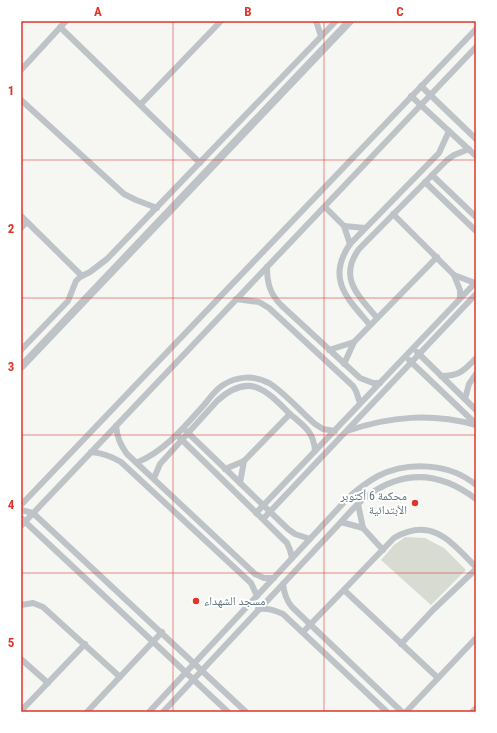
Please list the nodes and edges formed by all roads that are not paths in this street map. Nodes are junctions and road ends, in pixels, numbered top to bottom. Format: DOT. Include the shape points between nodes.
graph roads {
  1 [pos="66,21"];
  2 [pos="316,21"];
  3 [pos="336,21"];
  4 [pos="350,21"];
  5 [pos="220,22"];
  6 [pos="60,27"];
  7 [pos="476,28"];
  8 [pos="321,36"];
  9 [pos="476,47"];
  10 [pos="21,70"];
  11 [pos="421,86"];
  12 [pos="412,96"];
  13 [pos="430,96"];
  14 [pos="21,100"];
  15 [pos="141,104"];
  16 [pos="421,105"];
  17 [pos="449,131"];
  18 [pos="476,139"];
  19 [pos="469,149"];
  20 [pos="476,156"];
  21 [pos="200,163"];
  22 [pos="432,175"];
  23 [pos="425,182"];
  24 [pos="325,206"];
  25 [pos="157,208"];
  26 [pos="393,214"];
  27 [pos="21,216"];
  28 [pos="476,217"];
  29 [pos="27,222"];
  30 [pos="344,226"];
  31 [pos="21,228"];
  32 [pos="365,228"];
  33 [pos="476,231"];
  34 [pos="350,244"];
  35 [pos="436,258"];
  36 [pos="267,267"];
  37 [pos="454,275"];
  38 [pos="82,276"];
  39 [pos="475,282"];
  40 [pos="476,294"];
  41 [pos="460,298"];
  42 [pos="236,300"];
  43 [pos="377,318"];
  44 [pos="370,325"];
  45 [pos="354,342"];
  46 [pos="413,348"];
  47 [pos="21,350"];
  48 [pos="329,350"];
  49 [pos="419,354"];
  50 [pos="405,356"];
  51 [pos="476,358"];
  52 [pos="412,362"];
  53 [pos="344,364"];
  54 [pos="21,367"];
  55 [pos="355,374"];
  56 [pos="476,374"];
  57 [pos="441,376"];
  58 [pos="348,381"];
  59 [pos="380,383"];
  60 [pos="465,399"];
  61 [pos="360,403"];
  62 [pos="476,410"];
  63 [pos="290,414"];
  64 [pos="315,424"];
  65 [pos="476,424"];
  66 [pos="116,426"];
  67 [pos="183,428"];
  68 [pos="308,430"];
  69 [pos="335,431"];
  70 [pos="346,432"];
  71 [pos="188,433"];
  72 [pos="176,435"];
  73 [pos="181,440"];
  74 [pos="315,451"];
  75 [pos="91,452"];
  76 [pos="127,454"];
  77 [pos="244,461"];
  78 [pos="121,462"];
  79 [pos="138,462"];
  80 [pos="225,469"];
  81 [pos="154,478"];
  82 [pos="240,483"];
  83 [pos="476,485"];
  84 [pos="476,499"];
  85 [pos="358,504"];
  86 [pos="21,505"];
  87 [pos="264,506"];
  88 [pos="21,510"];
  89 [pos="270,512"];
  90 [pos="33,513"];
  91 [pos="256,513"];
  92 [pos="263,519"];
  93 [pos="22,522"];
  94 [pos="341,522"];
  95 [pos="362,528"];
  96 [pos="310,539"];
  97 [pos="383,550"];
  98 [pos="292,558"];
  99 [pos="249,568"];
  100 [pos="476,568"];
  101 [pos="243,576"];
  102 [pos="274,578"];
  103 [pos="283,584"];
  104 [pos="344,590"];
  105 [pos="257,596"];
  106 [pos="21,605"];
  107 [pos="258,609"];
  108 [pos="310,625"];
  109 [pos="162,632"];
  110 [pos="303,632"];
  111 [pos="476,638"];
  112 [pos="153,642"];
  113 [pos="85,644"];
  114 [pos="401,644"];
  115 [pos="21,659"];
  116 [pos="194,663"];
  117 [pos="202,671"];
  118 [pos="186,673"];
  119 [pos="120,677"];
  120 [pos="438,678"];
  121 [pos="193,680"];
  122 [pos="48,683"];
  123 [pos="476,708"];
  124 [pos="21,711"];
  125 [pos="87,712"];
  126 [pos="149,712"];
  127 [pos="163,712"];
  128 [pos="228,712"];
  129 [pos="246,712"];
  130 [pos="387,712"];
  131 [pos="402,712"];
  132 [pos="406,712"];
  133 [pos="472,712"];
  1 -- 6 [label="street"];
  2 -- 8 [label="street"];
  3 -- 8 [label="street"];
  4 -- 54 [label="street"];
  5 -- 15 [label="street"];
  6 -- 10 [label="street"];
  6 -- 15 [label="street"];
  7 -- 11 [label="street"];
  8 -- 21 [label="street"];
  9 -- 13 [label="street"];
  11 -- 12 [label="street"];
  11 -- 13 [label="street"];
  12 -- 16 [label="street"];
  12 -- 86 [label="street"];
  13 -- 16 [label="street"];
  13 -- 18 [label="street"];
  14 -- 25 [label="street" via="124,194"];
  15 -- 21 [label="street"];
  16 -- 17 [label="street"];
  16 -- 24 [label="street"];
  17 -- 19 [label="street"];
  17 -- 32 [label="street" via="439,153"];
  19 -- 20 [label="street"];
  19 -- 22 [label="street" via="454,155"];
  21 -- 25 [label="street"];
  22 -- 23 [label="street"];
  22 -- 28 [label="street"];
  23 -- 26 [label="street"];
  23 -- 33 [label="street"];
  24 -- 30 [label="street"];
  24 -- 36 [label="street"];
  25 -- 38 [label="street" via="107,260"];
  26 -- 35 [label="street"];
  26 -- 43 [label="street" via="359,249 350,267 353,287"];
  27 -- 29 [label="street"];
  29 -- 31 [label="street"];
  29 -- 38 [label="street"];
  30 -- 32 [label="street"];
  30 -- 34 [label="street"];
  32 -- 34 [label="street"];
  34 -- 44 [label="street" via="340,265 339,278 350,301"];
  35 -- 37 [label="street"];
  35 -- 43 [label="street"];
  36 -- 42 [label="street"];
  36 -- 48 [label="street" via="268,286 276,300"];
  37 -- 39 [label="street"];
  37 -- 41 [label="street" via="460,290"];
  38 -- 47 [label="street" via="76,281 68,301"];
  39 -- 41 [label="street"];
  40 -- 49 [label="street"];
  41 -- 46 [label="street"];
  42 -- 58 [label="street" via="253,300 264,304"];
  42 -- 66 [label="street"];
  43 -- 44 [label="street"];
  44 -- 45 [label="street"];
  45 -- 48 [label="street"];
  45 -- 53 [label="street"];
  46 -- 49 [label="street"];
  46 -- 50 [label="street"];
  48 -- 53 [label="street"];
  49 -- 52 [label="street"];
  49 -- 57 [label="street"];
  50 -- 52 [label="street"];
  50 -- 59 [label="street"];
  51 -- 57 [label="street" via="457,374"];
  52 -- 65 [label="street"];
  52 -- 70 [label="street"];
  53 -- 55 [label="street"];
  55 -- 58 [label="street"];
  55 -- 59 [label="street" via="366,381"];
  56 -- 60 [label="street" via="469,384"];
  57 -- 60 [label="street"];
  58 -- 61 [label="street" via="356,391"];
  59 -- 61 [label="street"];
  60 -- 62 [label="street"];
  61 -- 69 [label="street"];
  63 -- 68 [label="street"];
  63 -- 71 [label="street" via="265,391 245,386 226,393"];
  63 -- 77 [label="street"];
  64 -- 67 [label="street" via="269,383 249,377 222,386"];
  64 -- 68 [label="street" via="314,430"];
  64 -- 69 [label="street" via="323,429"];
  65 -- 70 [label="street" via="444,418 404,418 384,420"];
  66 -- 75 [label="street"];
  66 -- 76 [label="street" via="117,436"];
  67 -- 71 [label="street"];
  67 -- 72 [label="street"];
  68 -- 74 [label="street" via="314,440"];
  69 -- 74 [label="street"];
  70 -- 89 [label="street"];
  71 -- 73 [label="street"];
  71 -- 80 [label="street"];
  72 -- 73 [label="street"];
  72 -- 79 [label="street" via="160,451"];
  73 -- 81 [label="street" via="160,464"];
  73 -- 91 [label="street"];
  74 -- 87 [label="street"];
  75 -- 78 [label="street" via="112,456"];
  75 -- 90 [label="street"];
  76 -- 78 [label="street" via="120,454"];
  76 -- 79 [label="street"];
  77 -- 80 [label="street"];
  77 -- 82 [label="street"];
  78 -- 101 [label="street"];
  79 -- 81 [label="street"];
  80 -- 82 [label="street"];
  81 -- 99 [label="street"];
  82 -- 87 [label="street"];
  83 -- 96 [label="street" via="449,470 414,467 396,469 362,486"];
  84 -- 85 [label="street" via="448,481 415,477 383,486"];
  85 -- 94 [label="street"];
  85 -- 95 [label="street"];
  87 -- 89 [label="street"];
  87 -- 91 [label="street"];
  88 -- 90 [label="street"];
  89 -- 92 [label="street"];
  89 -- 96 [label="street" via="295,534"];
  90 -- 93 [label="street"];
  90 -- 109 [label="street"];
  91 -- 92 [label="street"];
  92 -- 98 [label="street" via="287,543"];
  93 -- 112 [label="street"];
  94 -- 95 [label="street"];
  94 -- 103 [label="street"];
  95 -- 97 [label="street"];
  96 -- 98 [label="street"];
  97 -- 100 [label="street" via="394,538 403,533 433,531 454,544"];
  97 -- 104 [label="street"];
  98 -- 102 [label="street"];
  99 -- 101 [label="street" via="250,575"];
  99 -- 102 [label="street" via="259,576"];
  100 -- 114 [label="street"];
  101 -- 105 [label="street" via="251,583"];
  102 -- 105 [label="street"];
  103 -- 107 [label="street"];
  103 -- 108 [label="street" via="286,600"];
  104 -- 108 [label="street"];
  104 -- 114 [label="street"];
  105 -- 116 [label="street"];
  106 -- 113 [label="street" via="33,604 43,607"];
  107 -- 110 [label="street" via="267,608 283,614"];
  107 -- 117 [label="street"];
  108 -- 110 [label="street"];
  108 -- 131 [label="street"];
  109 -- 112 [label="street"];
  109 -- 116 [label="street"];
  110 -- 130 [label="street"];
  111 -- 120 [label="street"];
  112 -- 118 [label="street"];
  112 -- 119 [label="street"];
  113 -- 119 [label="street"];
  113 -- 122 [label="street"];
  114 -- 120 [label="street"];
  115 -- 122 [label="street"];
  116 -- 117 [label="street"];
  116 -- 118 [label="street"];
  117 -- 121 [label="street"];
  117 -- 129 [label="street"];
  118 -- 121 [label="street"];
  118 -- 126 [label="street"];
  119 -- 125 [label="street"];
  120 -- 132 [label="street"];
  121 -- 127 [label="street"];
  121 -- 128 [label="street"];
  122 -- 124 [label="street"];
  123 -- 133 [label="street"];
}
